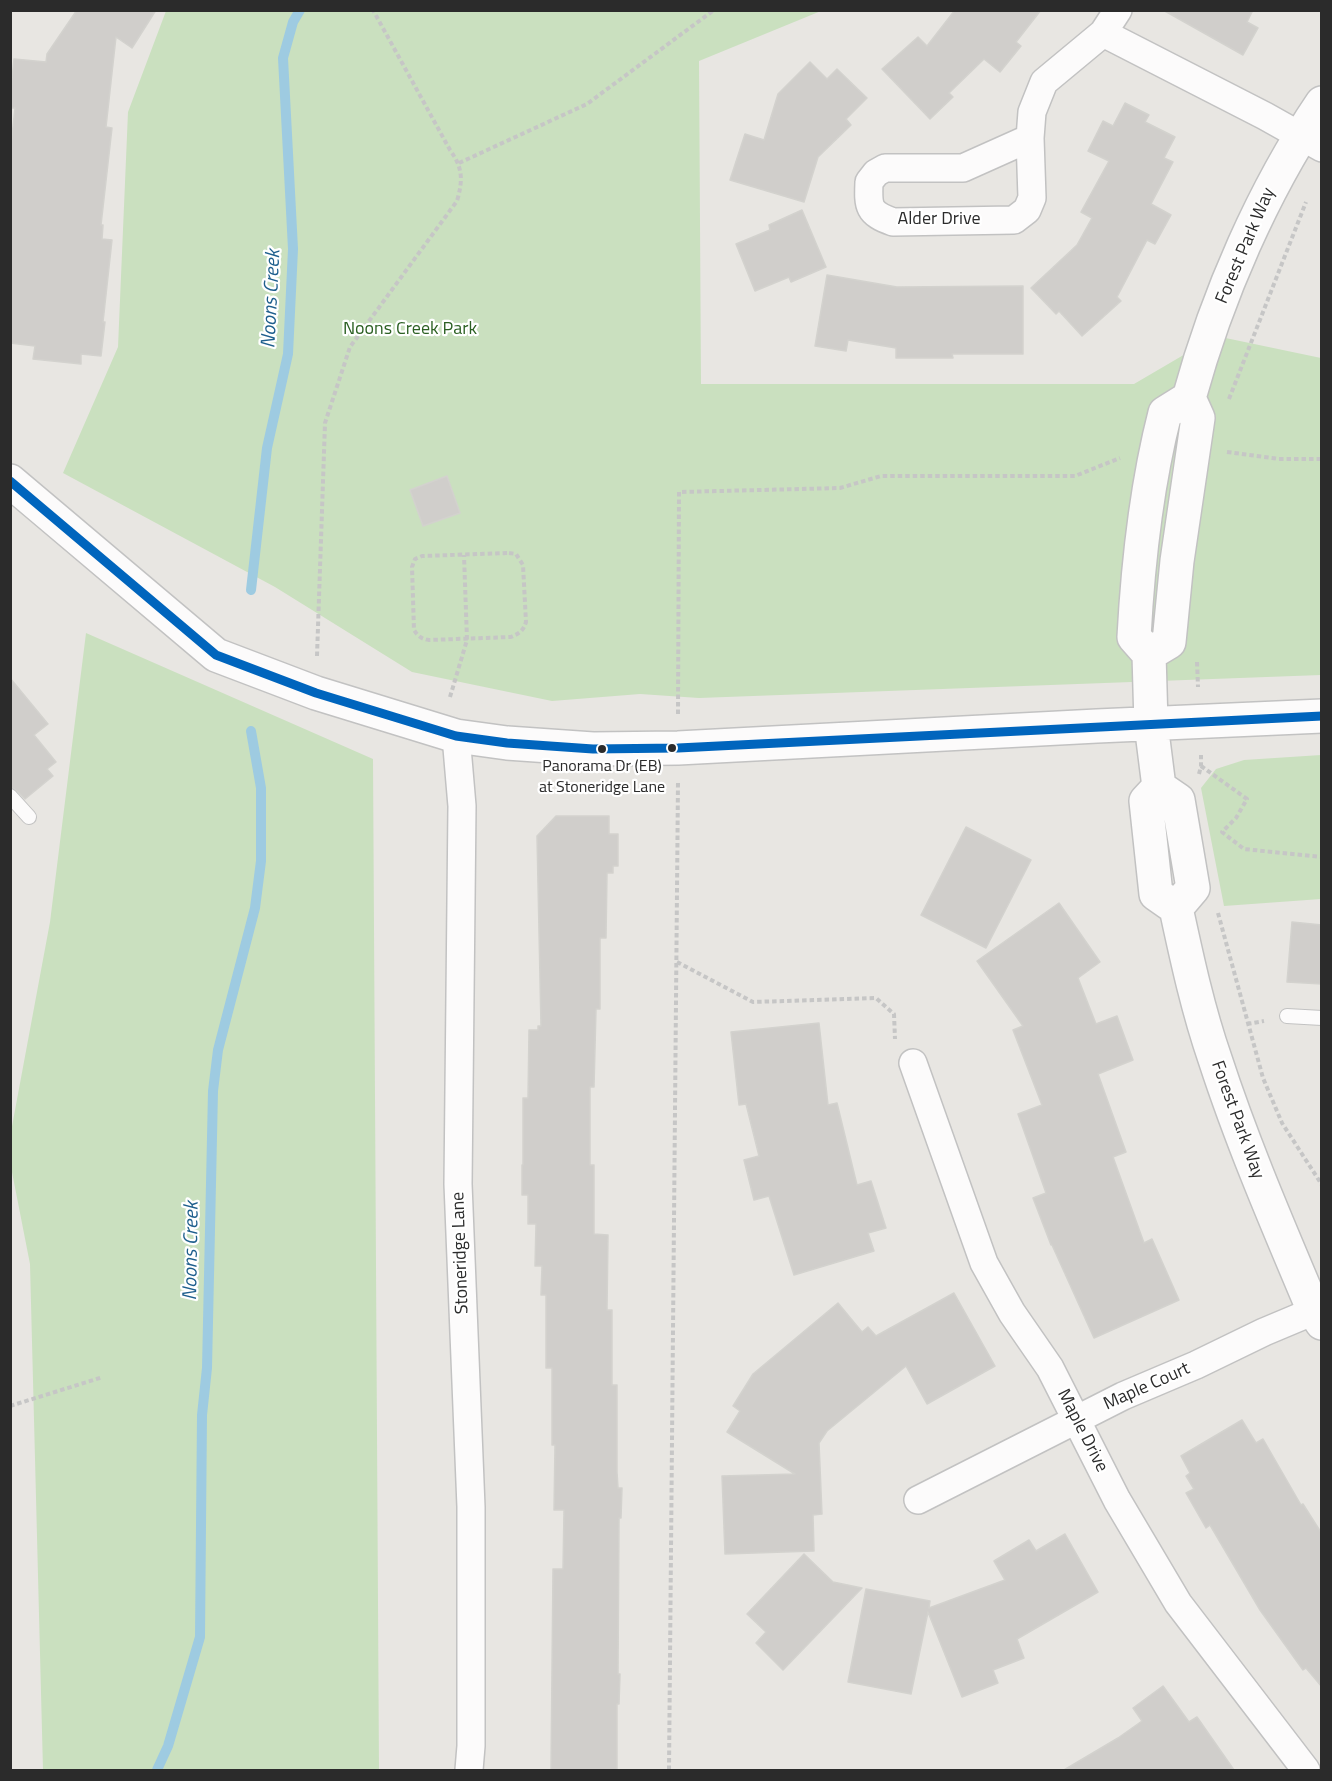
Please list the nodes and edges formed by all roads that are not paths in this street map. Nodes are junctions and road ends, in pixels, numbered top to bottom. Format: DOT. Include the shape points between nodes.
graph roads {
  1 [pos="1111,22"];
  2 [pos="1322,103"];
  3 [pos="1030,138"];
  4 [pos="1310,142"];
  5 [pos="1189,398"];
  6 [pos="10,481"];
  7 [pos="1149,654"];
  8 [pos="1322,716"];
  9 [pos="1151,724"];
  10 [pos="456,736"];
  11 [pos="10,796"];
  12 [pos="29,817"];
  13 [pos="1287,1016"];
  14 [pos="1322,1018"];
  15 [pos="913,1063"];
  16 [pos="1318,1317"];
  17 [pos="1076,1420"];
  18 [pos="918,1500"];
  19 [pos="469,1770"];
  20 [pos="1306,1770"];
  1 -- 3 [label="street, Alder Drive" via="1044,82 1032,112"];
  1 -- 4 [label="street, Alder Drive"];
  2 -- 4 [label="street, Forest Park Way"];
  3 -- 3 [label="street, Alder Drive" via="1032,198 1027,210 1014,220 893,222 876,216 870,207 869,182 885,168 963,168"];
  4 -- 5 [label="street, Forest Park Way" via="1263,203 1226,291"];
  5 -- 7 [label="street" via="1208,451 1177,561 1169,642"];
  5 -- 7 [label="street, Forest Park Way" via="1165,414 1141,544 1134,637"];
  6 -- 10 [label="street" via="216,655 316,693"];
  7 -- 9 [label="street, Forest Park Way"];
  8 -- 9 [label="street"];
  9 -- 10 [label="street" via="678,748 593,749"];
  9 -- 16 [label="street, Forest Park Way" via="1158,787 1146,801 1156,894 1176,908 1214,1058 1251,1160"];
  10 -- 19 [label="street, Stoneridge Lane" via="462,806 458,1184 471,1507"];
  11 -- 12 [label="lane"];
  13 -- 14 [label="lane"];
  15 -- 17 [label="street, Maple Drive" via="984,1263 1050,1368"];
  16 -- 17 [label="street, Maple Court" via="1264,1332"];
  17 -- 18 [label="street, Maple Court"];
  17 -- 20 [label="street, Maple Drive" via="1178,1603"];
}
